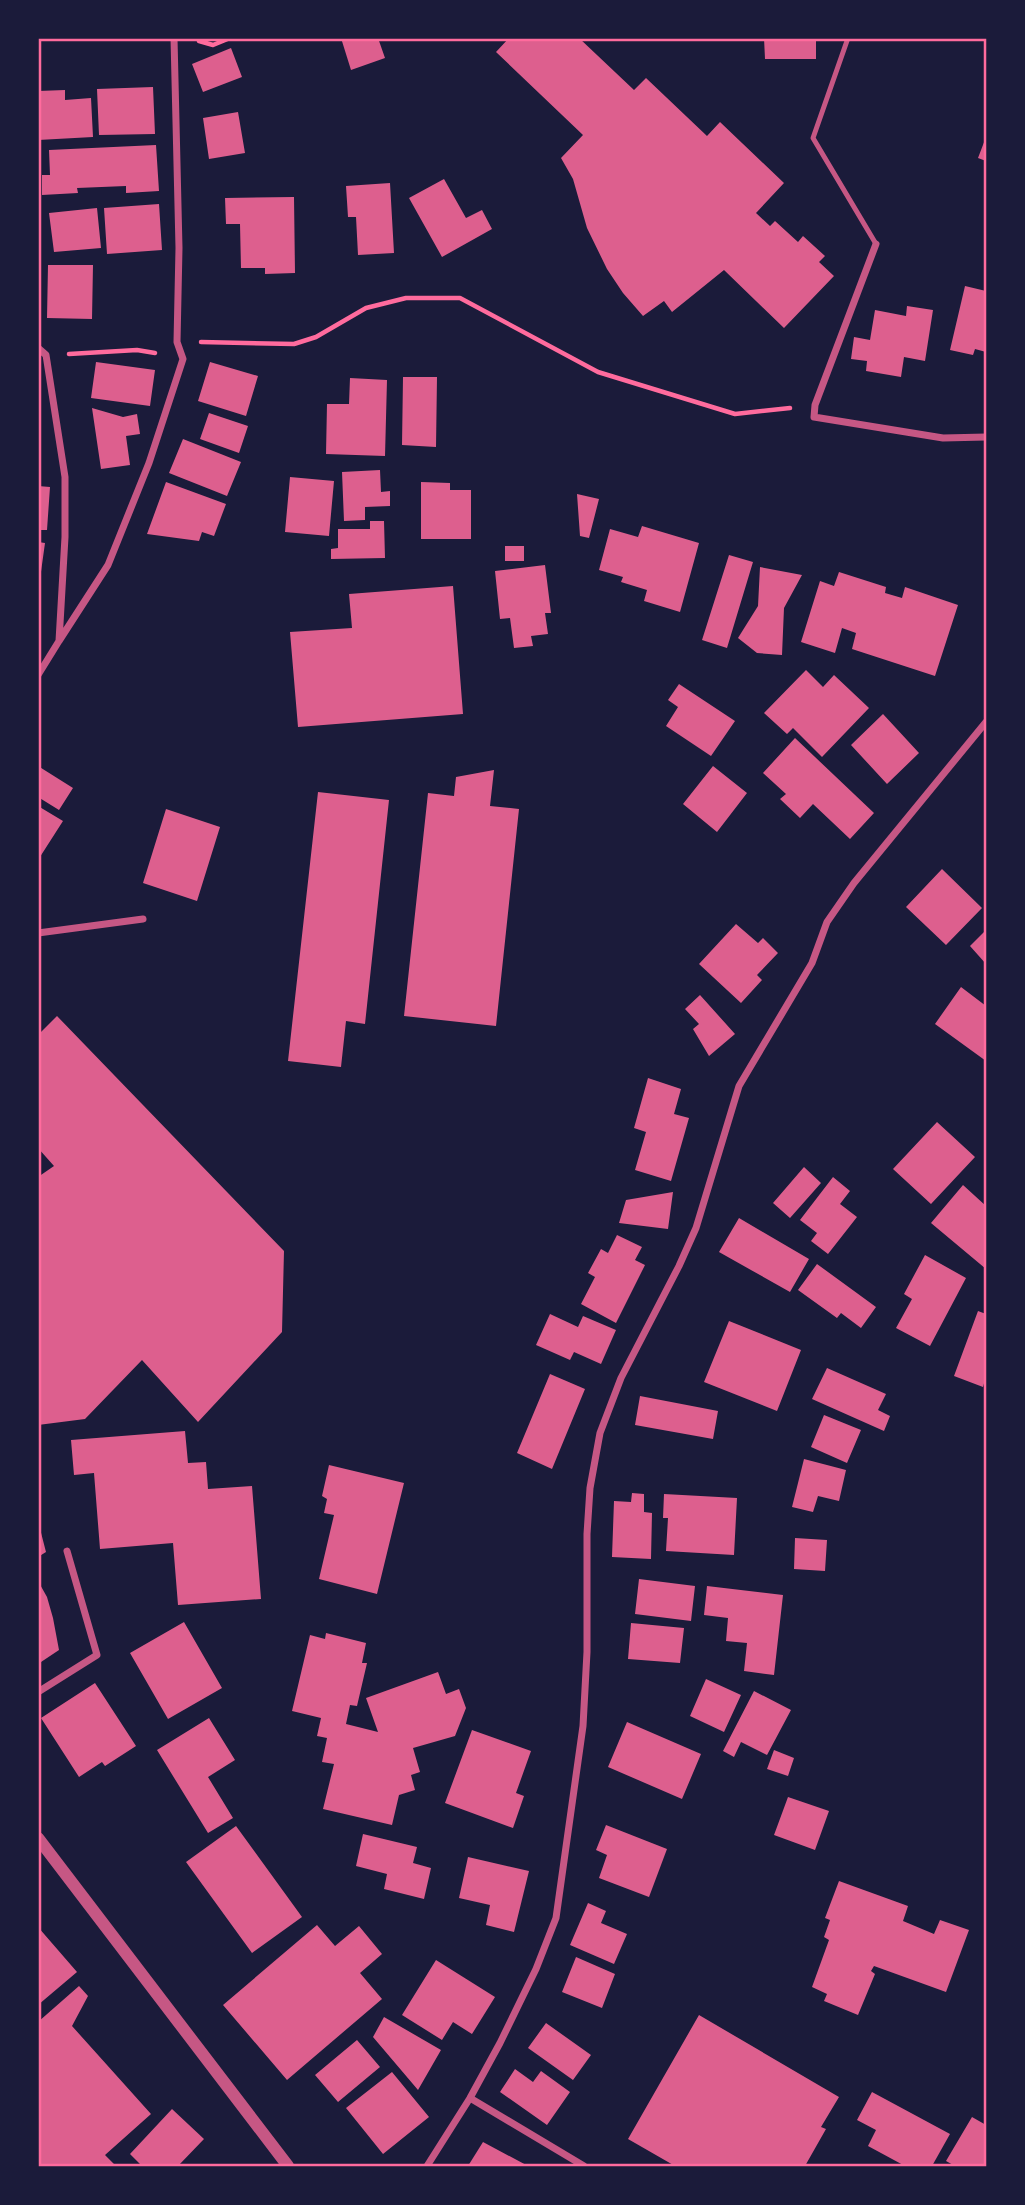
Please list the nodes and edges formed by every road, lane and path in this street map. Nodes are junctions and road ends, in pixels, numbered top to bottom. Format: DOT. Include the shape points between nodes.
graph roads {
  1 [pos="174,38"];
  2 [pos="196,38"];
  3 [pos="230,38"];
  4 [pos="848,38"];
  5 [pos="876,244"];
  6 [pos="177,342"];
  7 [pos="38,348"];
  8 [pos="137,350"];
  9 [pos="46,355"];
  10 [pos="816,405"];
  11 [pos="986,437"];
  12 [pos="59,641"];
  13 [pos="38,675"];
  14 [pos="986,722"];
  15 [pos="143,919"];
  16 [pos="38,933"];
  17 [pos="67,1551"];
  18 [pos="38,1692"];
  19 [pos="38,1838"];
  20 [pos="470,2098"];
  21 [pos="288,2166"];
  22 [pos="427,2166"];
  23 [pos="584,2166"];
  1 -- 6 [label="street"];
  2 -- 3 [label="path" via="213,45"];
  4 -- 5 [label="lane" via="813,138"];
  5 -- 10 [label="street"];
  6 -- 10 [label="path" via="294,344 316,337 366,308 406,298 460,298 598,372 735,414"];
  6 -- 12 [label="street" via="183,359 149,463 108,565"];
  7 -- 9 [label="street"];
  8 -- 9 [label="path"];
  9 -- 12 [label="street" via="65,477"];
  10 -- 11 [label="street" via="814,417 943,438"];
  12 -- 13 [label="street"];
  14 -- 20 [label="street" via="827,922 811,963 739,1086 696,1228 621,1378 600,1433 587,1534 583,1726 556,1918 524,1994"];
  15 -- 16 [label="street"];
  17 -- 18 [label="street" via="97,1655"];
  19 -- 21 [label="street"];
  20 -- 22 [label="street"];
  20 -- 23 [label="street"];
}
